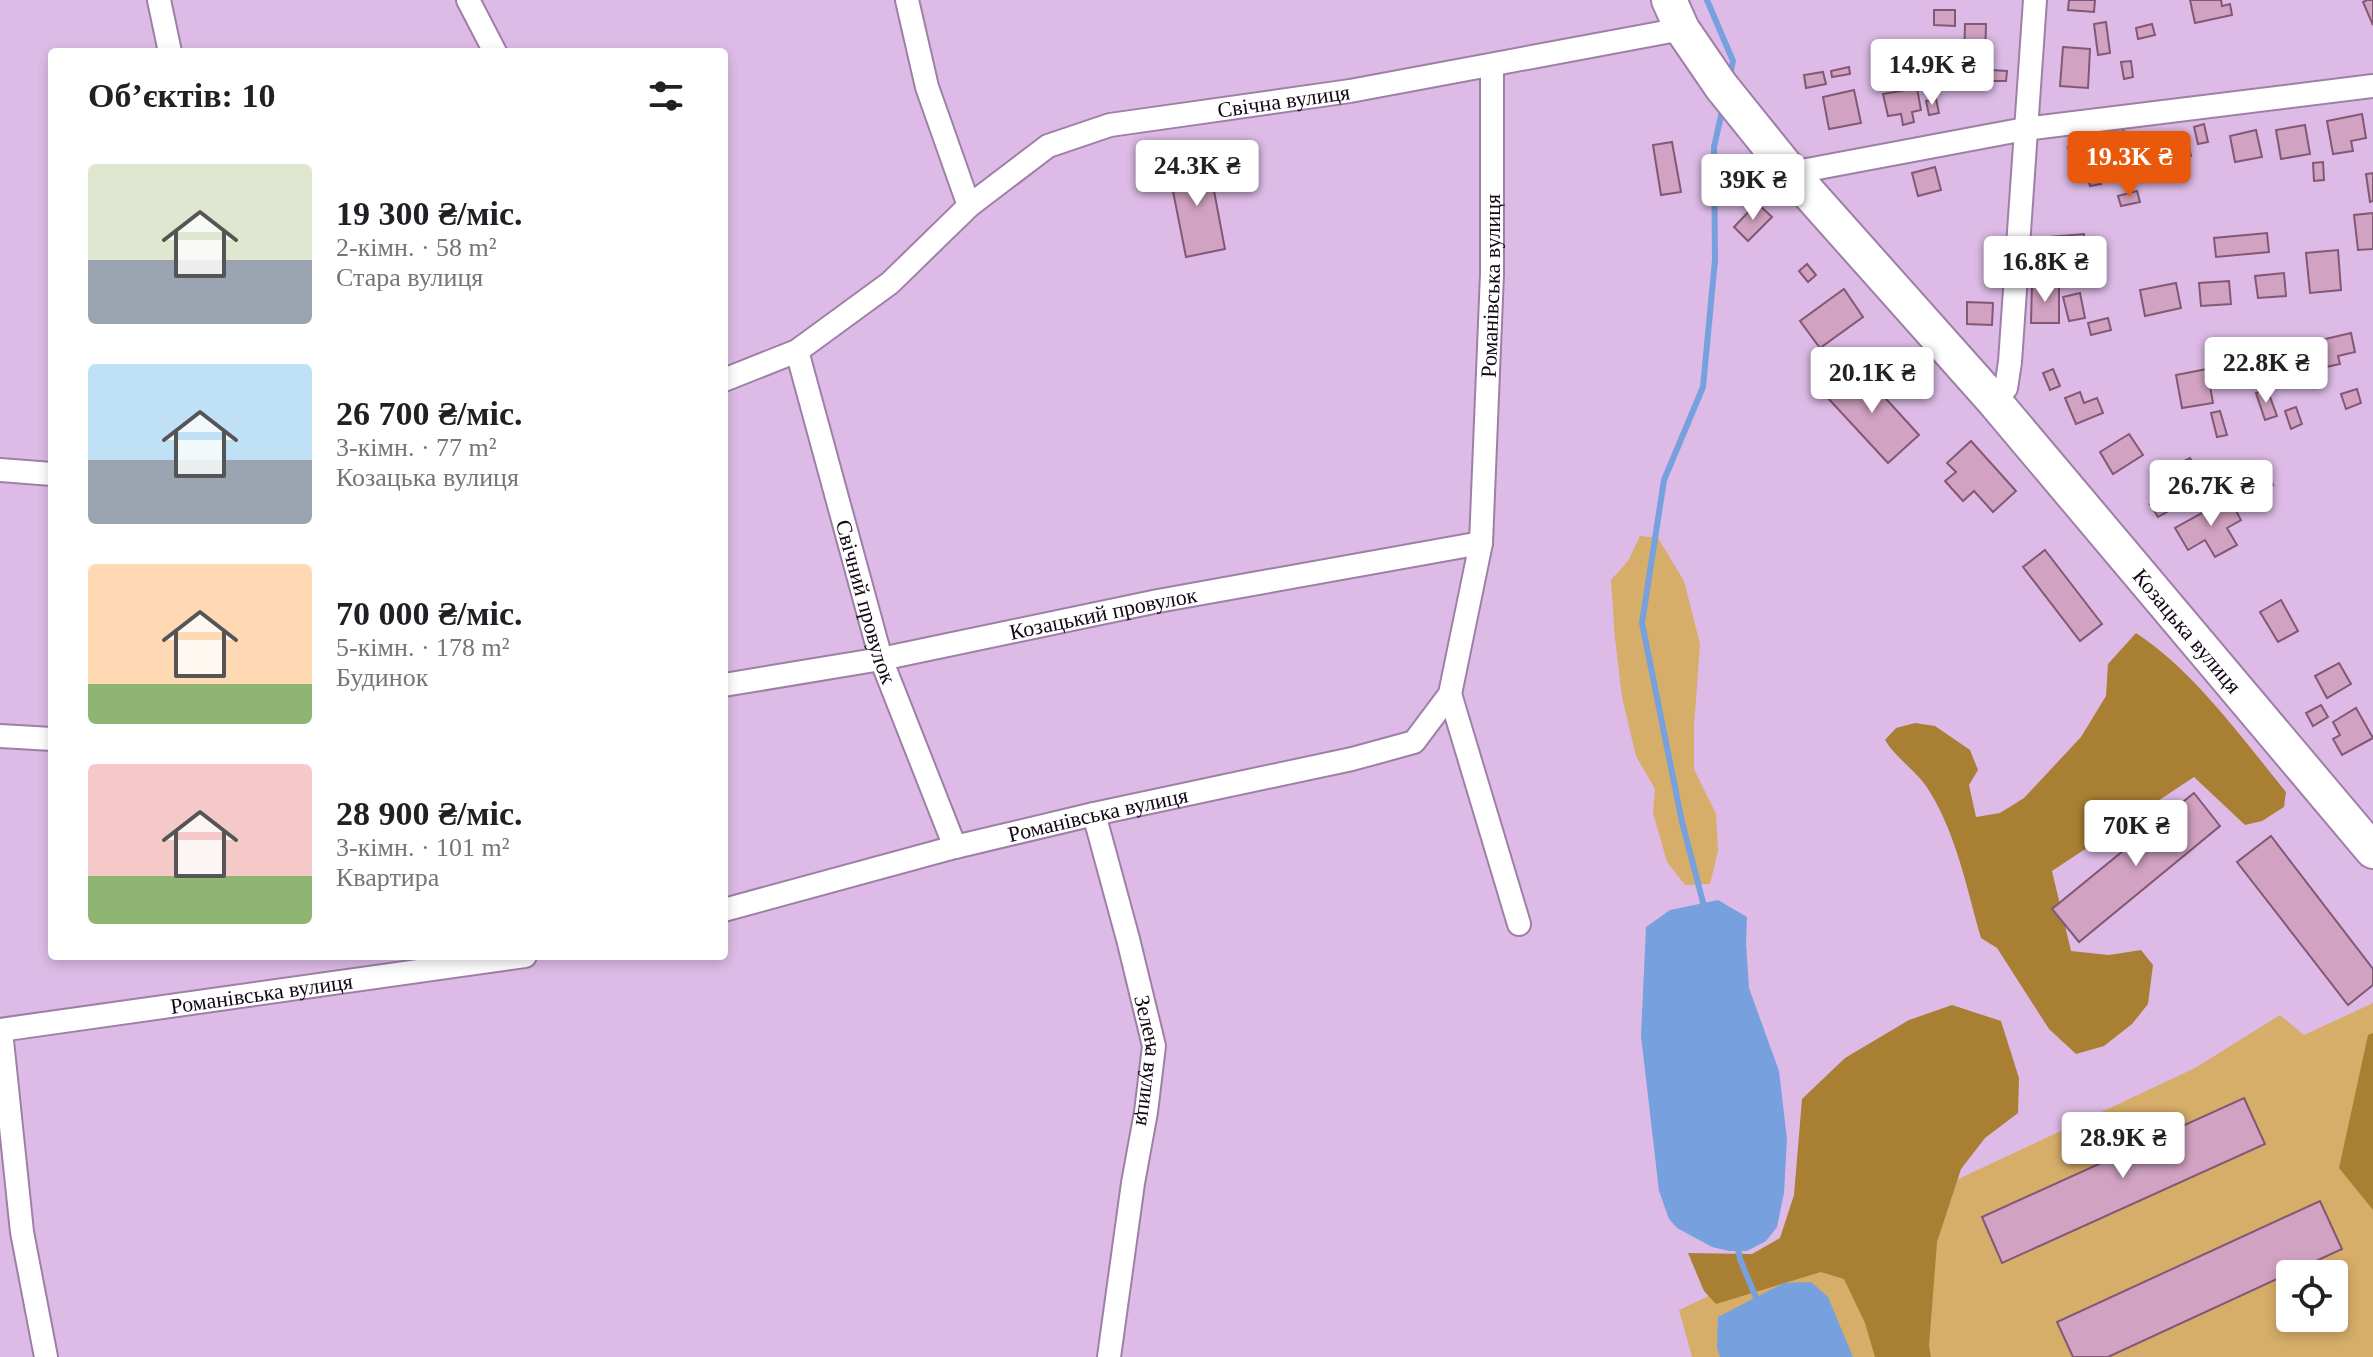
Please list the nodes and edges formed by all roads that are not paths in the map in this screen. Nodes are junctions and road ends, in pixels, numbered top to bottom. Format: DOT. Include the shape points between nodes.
graph roads {
  1 [pos="159,0"];
  2 [pos="468,0"];
  3 [pos="907,0"];
  4 [pos="2035,0"];
  5 [pos="1676,14"];
  6 [pos="169,48"];
  7 [pos="493,48"];
  8 [pos="1492,65"];
  9 [pos="2373,86"];
  10 [pos="2025,129"];
  11 [pos="1791,173"];
  12 [pos="969,206"];
  13 [pos="797,351"];
  14 [pos="728,378"];
  15 [pos="1994,401"];
  16 [pos="0,470"];
  17 [pos="48,474"];
  18 [pos="1481,543"];
  19 [pos="881,659"];
  20 [pos="728,684"];
  21 [pos="1450,694"];
  22 [pos="0,736"];
  23 [pos="48,739"];
  24 [pos="1094,814"];
  25 [pos="955,847"];
  26 [pos="2373,851"];
  27 [pos="728,909"];
  28 [pos="1519,924"];
  29 [pos="497,960"];
  30 [pos="1,1031"];
  31 [pos="46,1357"];
  32 [pos="1109,1357"];
  1 -- 6 [label="street"];
  2 -- 7 [label="street"];
  3 -- 12 [label="street" via="927,87"];
  4 -- 10 [label="street"];
  5 -- 8 [label="street, Свічна вулиця"];
  5 -- 11 [label="main road, Козацька вулиця" via="1729,96"];
  8 -- 12 [label="street, Свічна вулиця" via="1110,125 1048,146"];
  8 -- 18 [label="street, Романівська вулиця" via="1492,274"];
  9 -- 10 [label="street"];
  10 -- 11 [label="street"];
  10 -- 15 [label="street" via="2010,362 2006,388"];
  11 -- 15 [label="main road, Козацька вулиця"];
  12 -- 13 [label="street, Свічна вулиця" via="890,283"];
  13 -- 14 [label="street, Свічна вулиця"];
  13 -- 19 [label="street, Свічний провулок"];
  15 -- 26 [label="main road, Козацька вулиця"];
  16 -- 17 [label="street"];
  18 -- 19 [label="street, Козацький провулок" via="1158,601"];
  18 -- 21 [label="street, Романівська вулиця"];
  19 -- 20 [label="street, Козацький провулок"];
  19 -- 25 [label="street, Свічний провулок"];
  21 -- 24 [label="street, Романівська вулиця" via="1414,742"];
  21 -- 28 [label="street, Романівська вулиця"];
  22 -- 23 [label="street"];
  24 -- 25 [label="street, Романівська вулиця"];
  24 -- 32 [label="street, Зелена вулиця" via="1154,1046"];
  25 -- 27 [label="street, Романівська вулиця"];
  29 -- 30 [label="street, Романівська вулиця"];
  30 -- 31 [label="street" via="22,1232"];
}
